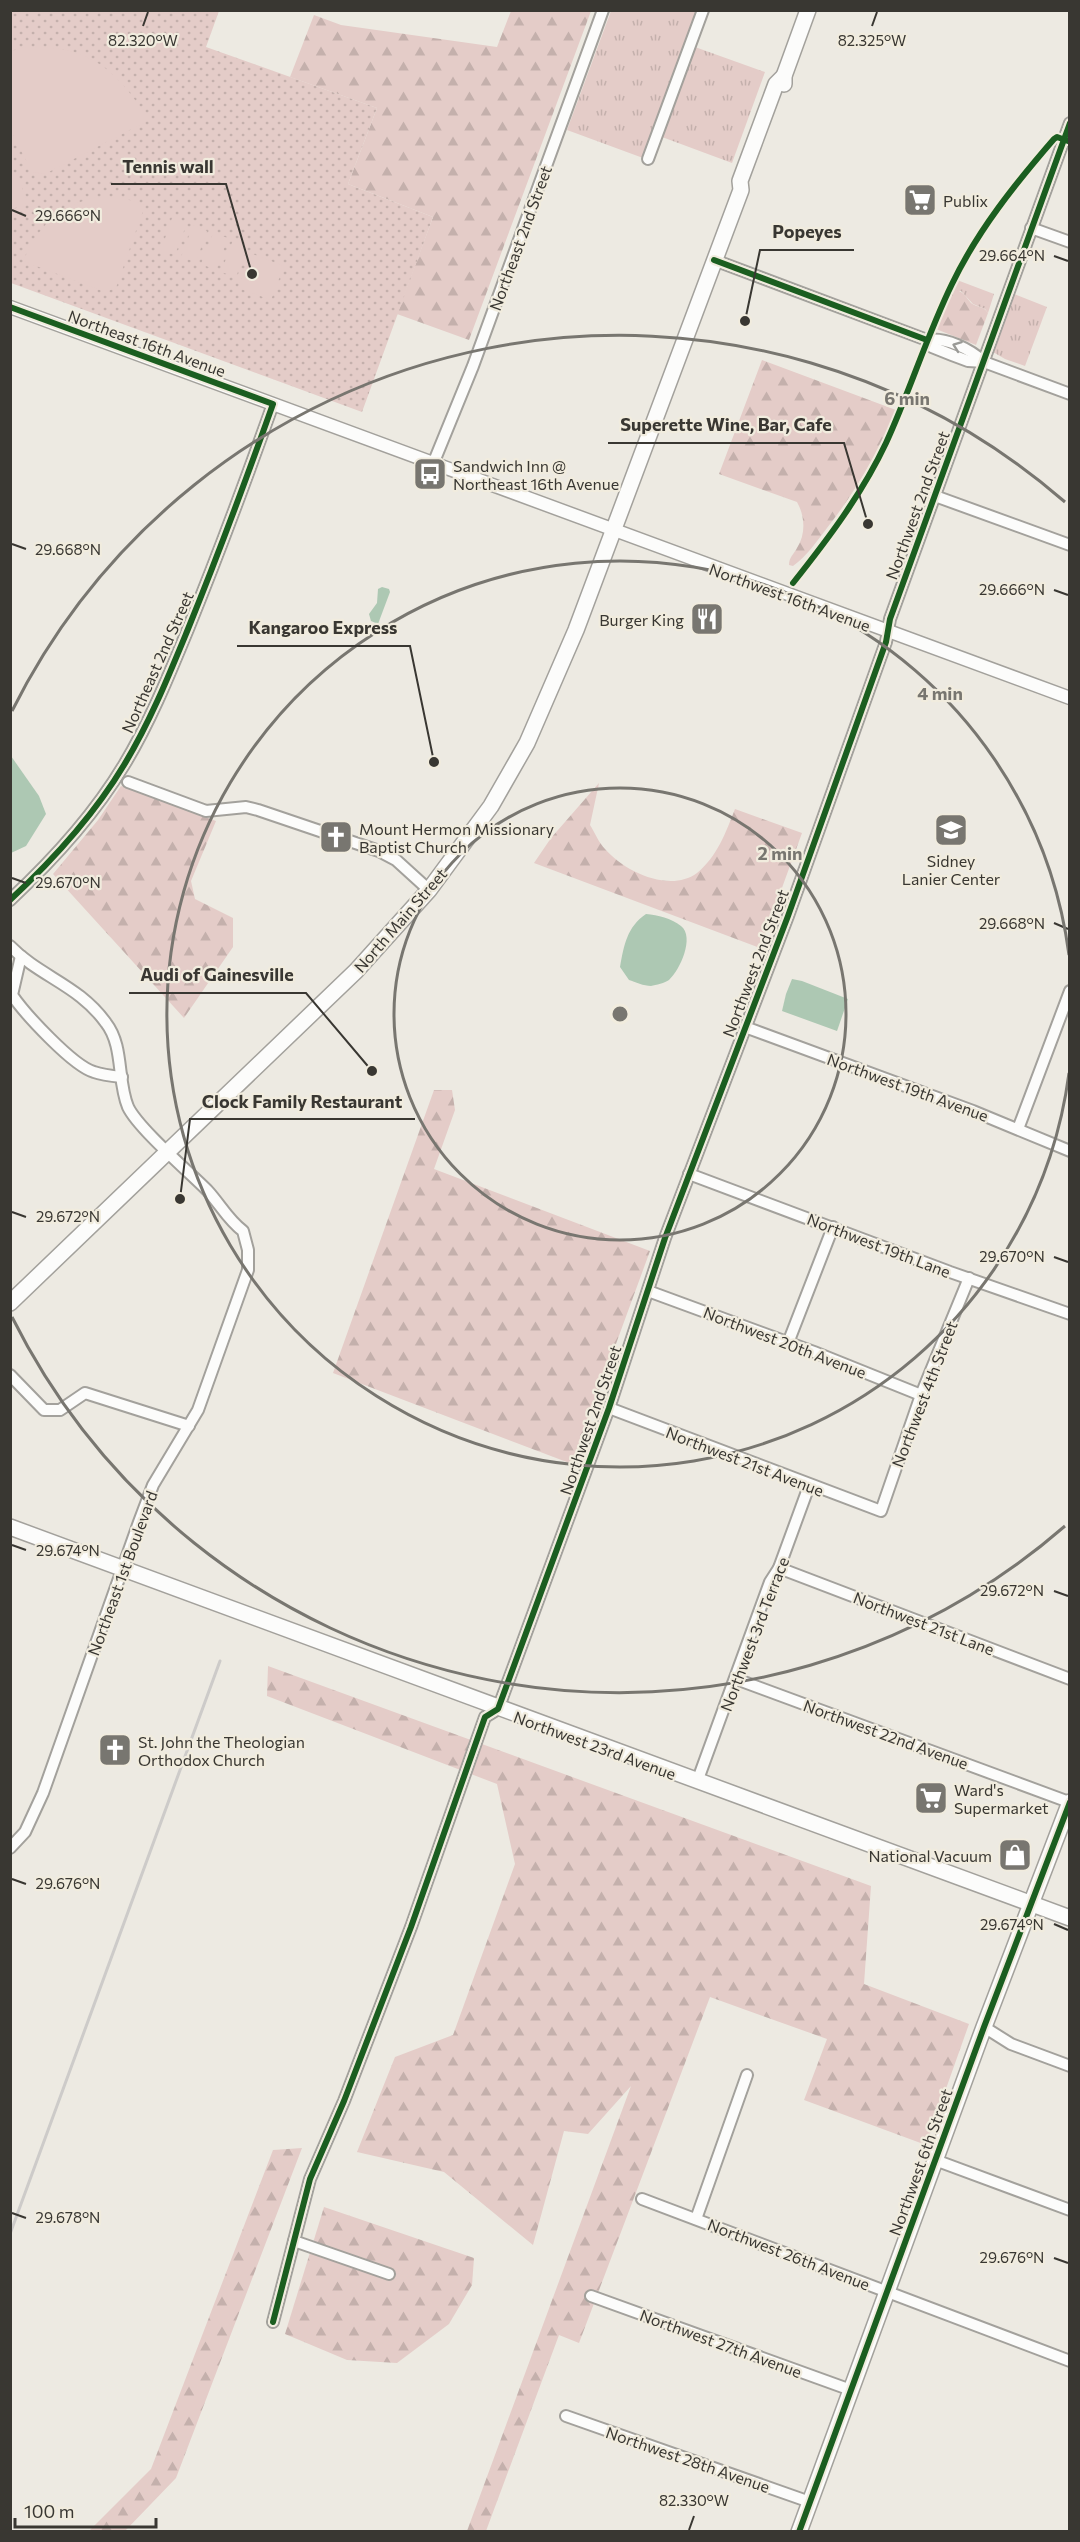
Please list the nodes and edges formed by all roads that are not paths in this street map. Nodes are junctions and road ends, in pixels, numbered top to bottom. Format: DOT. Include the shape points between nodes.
graph roads {
  1 [pos="603,10"];
  2 [pos="703,10"];
  3 [pos="808,10"];
  4 [pos="1070,123"];
  5 [pos="648,159"];
  6 [pos="1031,228"];
  7 [pos="1070,242"];
  8 [pos="714,260"];
  9 [pos="10,307"];
  10 [pos="984,362"];
  11 [pos="1070,394"];
  12 [pos="273,404"];
  13 [pos="433,464"];
  14 [pos="935,496"];
  15 [pos="612,531"];
  16 [pos="1070,545"];
  17 [pos="888,632"];
  18 [pos="1070,698"];
  19 [pos="128,782"];
  20 [pos="429,890"];
  21 [pos="10,900"];
  22 [pos="10,946"];
  23 [pos="21,956"];
  24 [pos="1070,990"];
  25 [pos="745,1027"];
  26 [pos="122,1077"];
  27 [pos="1018,1129"];
  28 [pos="168,1151"];
  29 [pos="1070,1151"];
  30 [pos="689,1174"];
  31 [pos="833,1227"];
  32 [pos="969,1278"];
  33 [pos="648,1291"];
  34 [pos="10,1303"];
  35 [pos="1070,1314"];
  36 [pos="788,1343"];
  37 [pos="10,1375"];
  38 [pos="921,1395"];
  39 [pos="609,1408"];
  40 [pos="189,1426"];
  41 [pos="808,1486"];
  42 [pos="880,1511"];
  43 [pos="10,1527"];
  44 [pos="779,1568"];
  45 [pos="122,1569"];
  46 [pos="736,1679"];
  47 [pos="1070,1679"];
  48 [pos="498,1709"];
  49 [pos="697,1782"];
  50 [pos="1070,1802"];
  51 [pos="10,1848"];
  52 [pos="1031,1904"];
  53 [pos="1070,1918"];
  54 [pos="984,2027"];
  55 [pos="1070,2066"];
  56 [pos="747,2075"];
  57 [pos="935,2160"];
  58 [pos="642,2199"];
  59 [pos="1070,2210"];
  60 [pos="696,2219"];
  61 [pos="294,2241"];
  62 [pos="389,2274"];
  63 [pos="887,2292"];
  64 [pos="591,2296"];
  65 [pos="273,2322"];
  66 [pos="1070,2361"];
  67 [pos="851,2390"];
  68 [pos="566,2416"];
  69 [pos="810,2502"];
  70 [pos="799,2532"];
  1 -- 13 [label="street, Northeast 2nd Street" via="476,358"];
  2 -- 5 [label="street"];
  3 -- 8 [label="main road, North Main Street" via="784,76 785,88"];
  4 -- 6 [label="street, Northwest 2nd Street"];
  6 -- 7 [label="street"];
  6 -- 10 [label="street, Northwest 2nd Street"];
  8 -- 10 [label="street" via="927,340 952,355"];
  8 -- 15 [label="main road, North Main Street"];
  9 -- 12 [label="street, Northeast 16th Avenue"];
  10 -- 11 [label="street"];
  10 -- 14 [label="street, Northwest 2nd Street"];
  12 -- 13 [label="street, Northeast 16th Avenue"];
  12 -- 21 [label="street, Northeast 2nd Street" via="227,534 163,689 124,765 62,848"];
  13 -- 15 [label="street, Northeast 16th Avenue"];
  14 -- 16 [label="street"];
  14 -- 17 [label="street, Northwest 2nd Street"];
  15 -- 17 [label="street, Northwest 16th Avenue"];
  15 -- 20 [label="main road, North Main Street" via="576,630 527,743 491,806"];
  17 -- 18 [label="street, Northwest 16th Avenue"];
  17 -- 25 [label="street, Northwest 2nd Street"];
  19 -- 20 [label="street" via="206,811 246,807 258,810 379,851 396,860"];
  20 -- 28 [label="main road, North Main Street" via="356,971"];
  22 -- 23 [label="street, Northeast 1st Boulevard"];
  23 -- 26 [label="street, Northeast 1st Boulevard" via="91,1004 108,1025"];
  23 -- 26 [label="street" via="12,995 24,1011 76,1063 92,1072"];
  24 -- 27 [label="street"];
  25 -- 27 [label="street, Northwest 19th Avenue"];
  25 -- 30 [label="street, Northwest 2nd Street"];
  26 -- 28 [label="street, Northeast 1st Boulevard" via="129,1107"];
  27 -- 29 [label="street, Northwest 19th Avenue"];
  28 -- 34 [label="main road, North Main Street"];
  28 -- 40 [label="street, Northeast 1st Boulevard" via="243,1231 249,1260 202,1399"];
  30 -- 31 [label="street, Northwest 19th Lane"];
  30 -- 33 [label="street, Northwest 2nd Street"];
  31 -- 32 [label="street, Northwest 19th Lane"];
  31 -- 36 [label="street"];
  32 -- 35 [label="street, Northwest 19th Lane"];
  32 -- 38 [label="street, Northwest 4th Street"];
  33 -- 36 [label="street, Northwest 20th Avenue"];
  33 -- 39 [label="street, Northwest 2nd Street"];
  36 -- 38 [label="street, Northwest 20th Avenue"];
  37 -- 40 [label="street" via="45,1410 60,1410 85,1393"];
  38 -- 42 [label="street, Northwest 4th Street"];
  39 -- 41 [label="street, Northwest 21st Avenue"];
  39 -- 48 [label="street, Northwest 2nd Street"];
  40 -- 45 [label="street, Northeast 1st Boulevard" via="153,1485"];
  41 -- 42 [label="street, Northwest 21st Avenue"];
  41 -- 44 [label="street, Northwest 3rd Terrace"];
  43 -- 45 [label="main road, Northwest 23rd Avenue"];
  44 -- 46 [label="street, Northwest 3rd Terrace" via="770,1582"];
  44 -- 47 [label="street, Northwest 21st Lane"];
  45 -- 48 [label="main road, Northwest 23rd Avenue"];
  45 -- 51 [label="street, Northeast 1st Boulevard" via="43,1793 25,1832"];
  46 -- 49 [label="street, Northwest 3rd Terrace"];
  46 -- 50 [label="street, Northwest 22nd Avenue"];
  48 -- 49 [label="main road, Northwest 23rd Avenue"];
  48 -- 61 [label="street, Northwest 2nd Street" via="485,1717 411,1927 310,2179"];
  49 -- 52 [label="main road, Northwest 23rd Avenue"];
  50 -- 52 [label="main road, Northwest 6th Street"];
  52 -- 53 [label="main road, Northwest 23rd Avenue"];
  52 -- 54 [label="main road, Northwest 6th Street"];
  54 -- 55 [label="street" via="1011,2044"];
  54 -- 57 [label="main road, Northwest 6th Street"];
  56 -- 60 [label="street"];
  57 -- 59 [label="street"];
  57 -- 63 [label="main road, Northwest 6th Street"];
  58 -- 60 [label="street, Northwest 26th Avenue"];
  60 -- 63 [label="street, Northwest 26th Avenue"];
  61 -- 62 [label="street"];
  61 -- 65 [label="street, Northwest 2nd Street"];
  63 -- 66 [label="street, Northwest 26th Avenue"];
  63 -- 67 [label="main road, Northwest 6th Street"];
  64 -- 67 [label="street, Northwest 27th Avenue"];
  67 -- 69 [label="main road, Northwest 6th Street"];
  68 -- 69 [label="street, Northwest 28th Avenue"];
  69 -- 70 [label="main road, Northwest 6th Street"];
}
